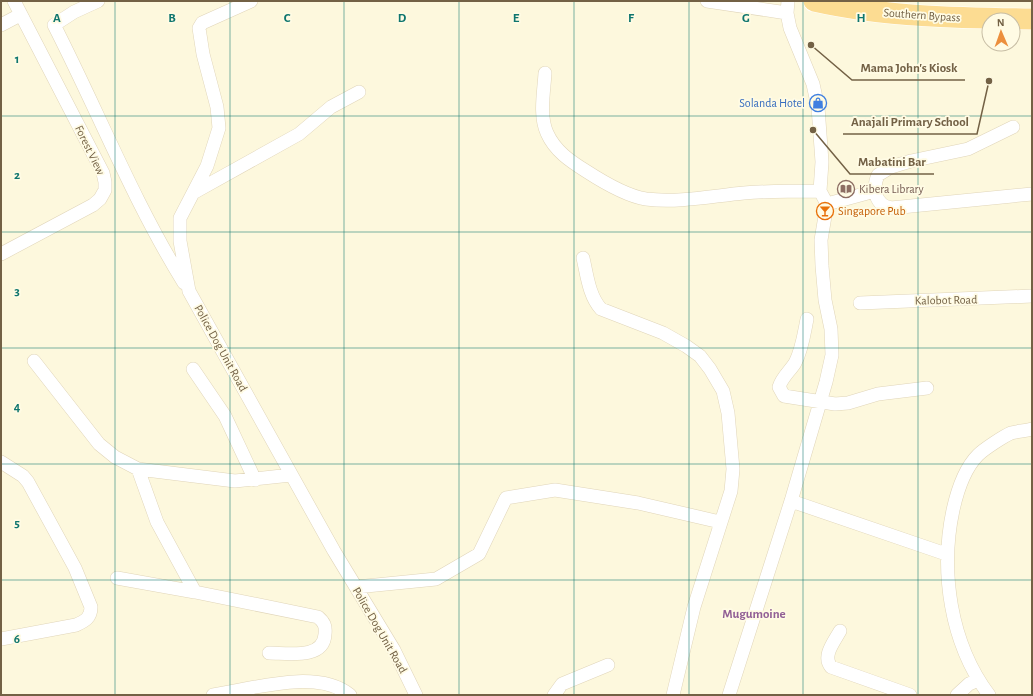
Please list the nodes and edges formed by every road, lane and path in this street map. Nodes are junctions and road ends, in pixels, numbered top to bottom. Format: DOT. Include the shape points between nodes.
graph roads {
  1 [pos="14,1"];
  2 [pos="98,1"];
  3 [pos="251,1"];
  4 [pos="707,1"];
  5 [pos="814,1"];
  6 [pos="788,7"];
  7 [pos="20,15"];
  8 [pos="1032,19"];
  9 [pos="1,25"];
  10 [pos="545,73"];
  11 [pos="359,92"];
  12 [pos="1013,127"];
  13 [pos="820,191"];
  14 [pos="875,191"];
  15 [pos="191,194"];
  16 [pos="1032,194"];
  17 [pos="827,204"];
  18 [pos="1,254"];
  19 [pos="583,258"];
  20 [pos="190,291"];
  21 [pos="1032,296"];
  22 [pos="860,302"];
  23 [pos="807,319"];
  24 [pos="34,362"];
  25 [pos="193,369"];
  26 [pos="927,388"];
  27 [pos="820,403"];
  28 [pos="1032,429"];
  29 [pos="1,462"];
  30 [pos="138,469"];
  31 [pos="291,475"];
  32 [pos="255,480"];
  33 [pos="791,501"];
  34 [pos="720,522"];
  35 [pos="946,554"];
  36 [pos="117,578"];
  37 [pos="356,587"];
  38 [pos="195,592"];
  39 [pos="840,631"];
  40 [pos="1,639"];
  41 [pos="269,653"];
  42 [pos="608,665"];
  43 [pos="978,680"];
  44 [pos="213,695"];
  45 [pos="350,695"];
  46 [pos="416,695"];
  47 [pos="554,695"];
  48 [pos="673,695"];
  49 [pos="729,695"];
  50 [pos="910,695"];
  51 [pos="957,695"];
  52 [pos="989,695"];
  1 -- 7 [label="street, Forest View"];
  2 -- 20 [label="street" via="54,25 140,205 161,246"];
  3 -- 15 [label="street, Police Dog Unit Road" via="202,23 199,28 219,128 206,166"];
  4 -- 6 [label="street"];
  5 -- 8 [label="highway, Southern Bypass" via="844,8 956,18"];
  6 -- 13 [label="street" via="790,28 813,84 818,107 822,162"];
  7 -- 9 [label="street"];
  7 -- 18 [label="street, Forest View" via="98,164 105,186 100,199 93,205"];
  10 -- 13 [label="street" via="544,123 547,133 558,149 566,158 594,176 634,195 658,200 745,193"];
  11 -- 15 [label="street" via="332,107 299,134"];
  12 -- 14 [label="street" via="968,149 891,167 878,175"];
  13 -- 17 [label="street"];
  14 -- 16 [label="street" via="878,202 883,207 891,208"];
  14 -- 17 [label="street"];
  15 -- 20 [label="street, Police Dog Unit Road" via="182,211 179,228"];
  17 -- 27 [label="street" via="821,240 832,356"];
  19 -- 34 [label="street" via="592,294 601,309 686,346 700,356 710,368 723,391 732,442 733,468 731,491"];
  20 -- 31 [label="street, Police Dog Unit Road"];
  21 -- 22 [label="street, Kalobot Road"];
  23 -- 27 [label="street" via="800,350 795,362 780,381 779,387 788,398"];
  24 -- 30 [label="street" via="99,444 115,457"];
  25 -- 32 [label="street" via="225,416"];
  26 -- 27 [label="street" via="878,394 848,403"];
  27 -- 33 [label="street"];
  28 -- 35 [label="street" via="1010,434 978,456 958,486"];
  29 -- 40 [label="street" via="28,482 75,568 91,607 91,613 86,620 76,625"];
  30 -- 32 [label="street" via="207,479"];
  30 -- 38 [label="street" via="157,522"];
  31 -- 32 [label="street"];
  31 -- 37 [label="street, Police Dog Unit Road"];
  33 -- 35 [label="street"];
  33 -- 49 [label="street"];
  34 -- 37 [label="street" via="638,503 555,490 506,498 479,554 436,579"];
  34 -- 48 [label="street" via="694,607"];
  35 -- 43 [label="street" via="951,608 964,649"];
  36 -- 38 [label="street"];
  37 -- 46 [label="street, Police Dog Unit Road" via="394,650"];
  38 -- 41 [label="street" via="318,617 323,621 326,628 325,637 320,647 310,652"];
  39 -- 50 [label="street" via="827,656 827,663 831,667"];
  42 -- 47 [label="street" via="562,684"];
  43 -- 51 [label="street"];
  43 -- 52 [label="street"];
  44 -- 45 [label="street" via="298,681 322,683"];
}
